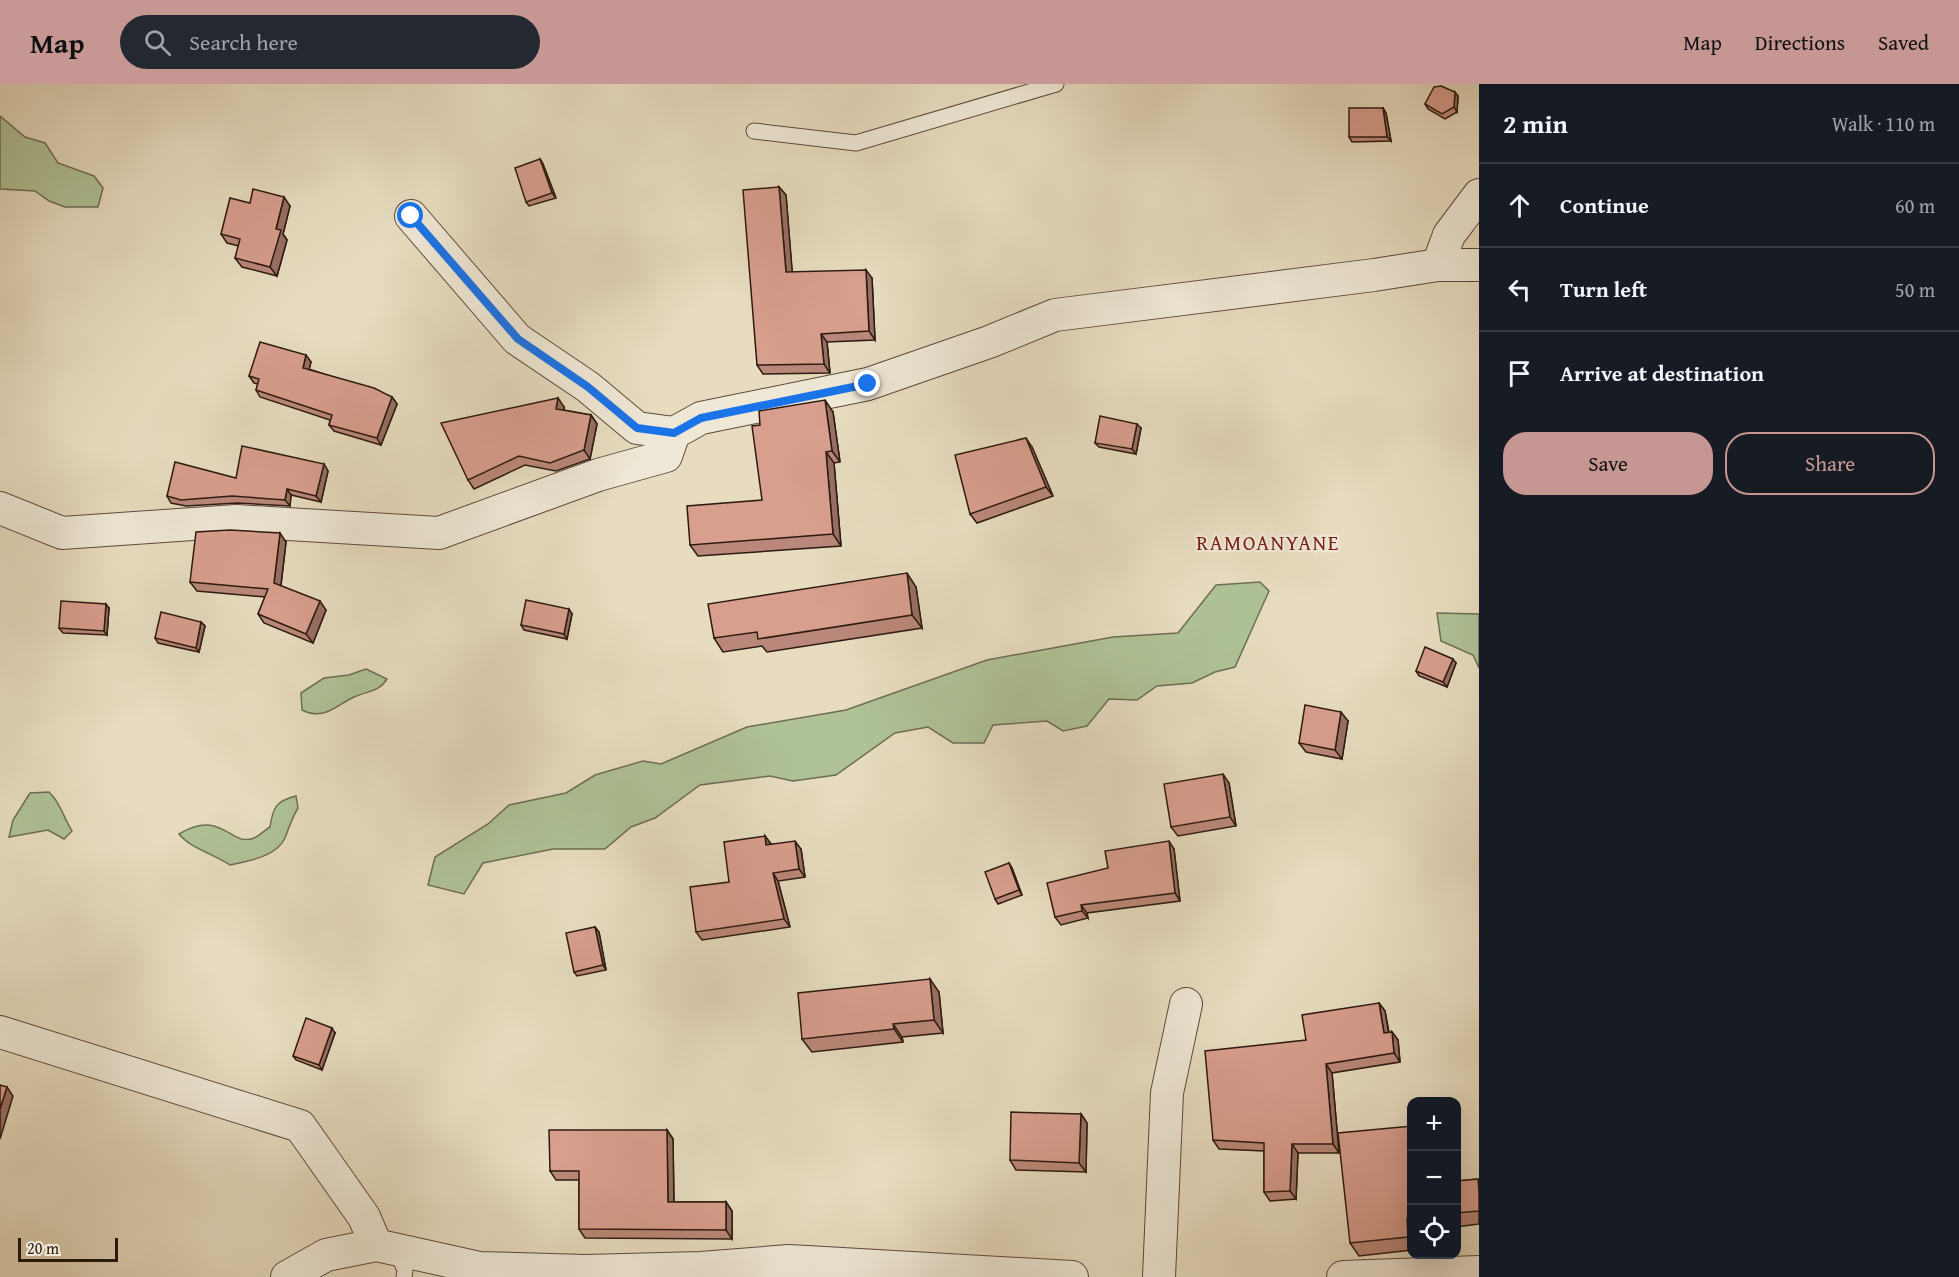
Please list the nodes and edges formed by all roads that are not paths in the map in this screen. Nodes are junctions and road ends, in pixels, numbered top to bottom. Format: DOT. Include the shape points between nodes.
graph roads {
  1 [pos="1056,84"];
  2 [pos="753,130"];
  3 [pos="1479,195"];
  4 [pos="411,216"];
  5 [pos="1438,265"];
  6 [pos="1479,265"];
  7 [pos="674,433"];
  8 [pos="0,508"];
  9 [pos="1186,1004"];
  10 [pos="0,1032"];
  11 [pos="392,1257"];
  12 [pos="1479,1272"];
  13 [pos="287,1277"];
  14 [pos="1072,1277"];
  15 [pos="1159,1277"];
  16 [pos="1344,1277"];
  1 -- 2 [label="lane" via="856,143"];
  3 -- 5 [label="street" via="1449,235"];
  4 -- 7 [label="street" via="518,339 588,387 637,428"];
  5 -- 6 [label="street"];
  5 -- 7 [label="street" via="1055,315 868,384 701,418"];
  7 -- 8 [label="street" via="666,456 598,475 439,533 236,521 62,533"];
  9 -- 15 [label="street" via="1167,1093"];
  10 -- 11 [label="street" via="300,1126"];
  11 -- 13 [label="street" via="326,1255"];
  11 -- 14 [label="street" via="480,1268 701,1269 789,1261"];
  12 -- 16 [label="street"];
}
